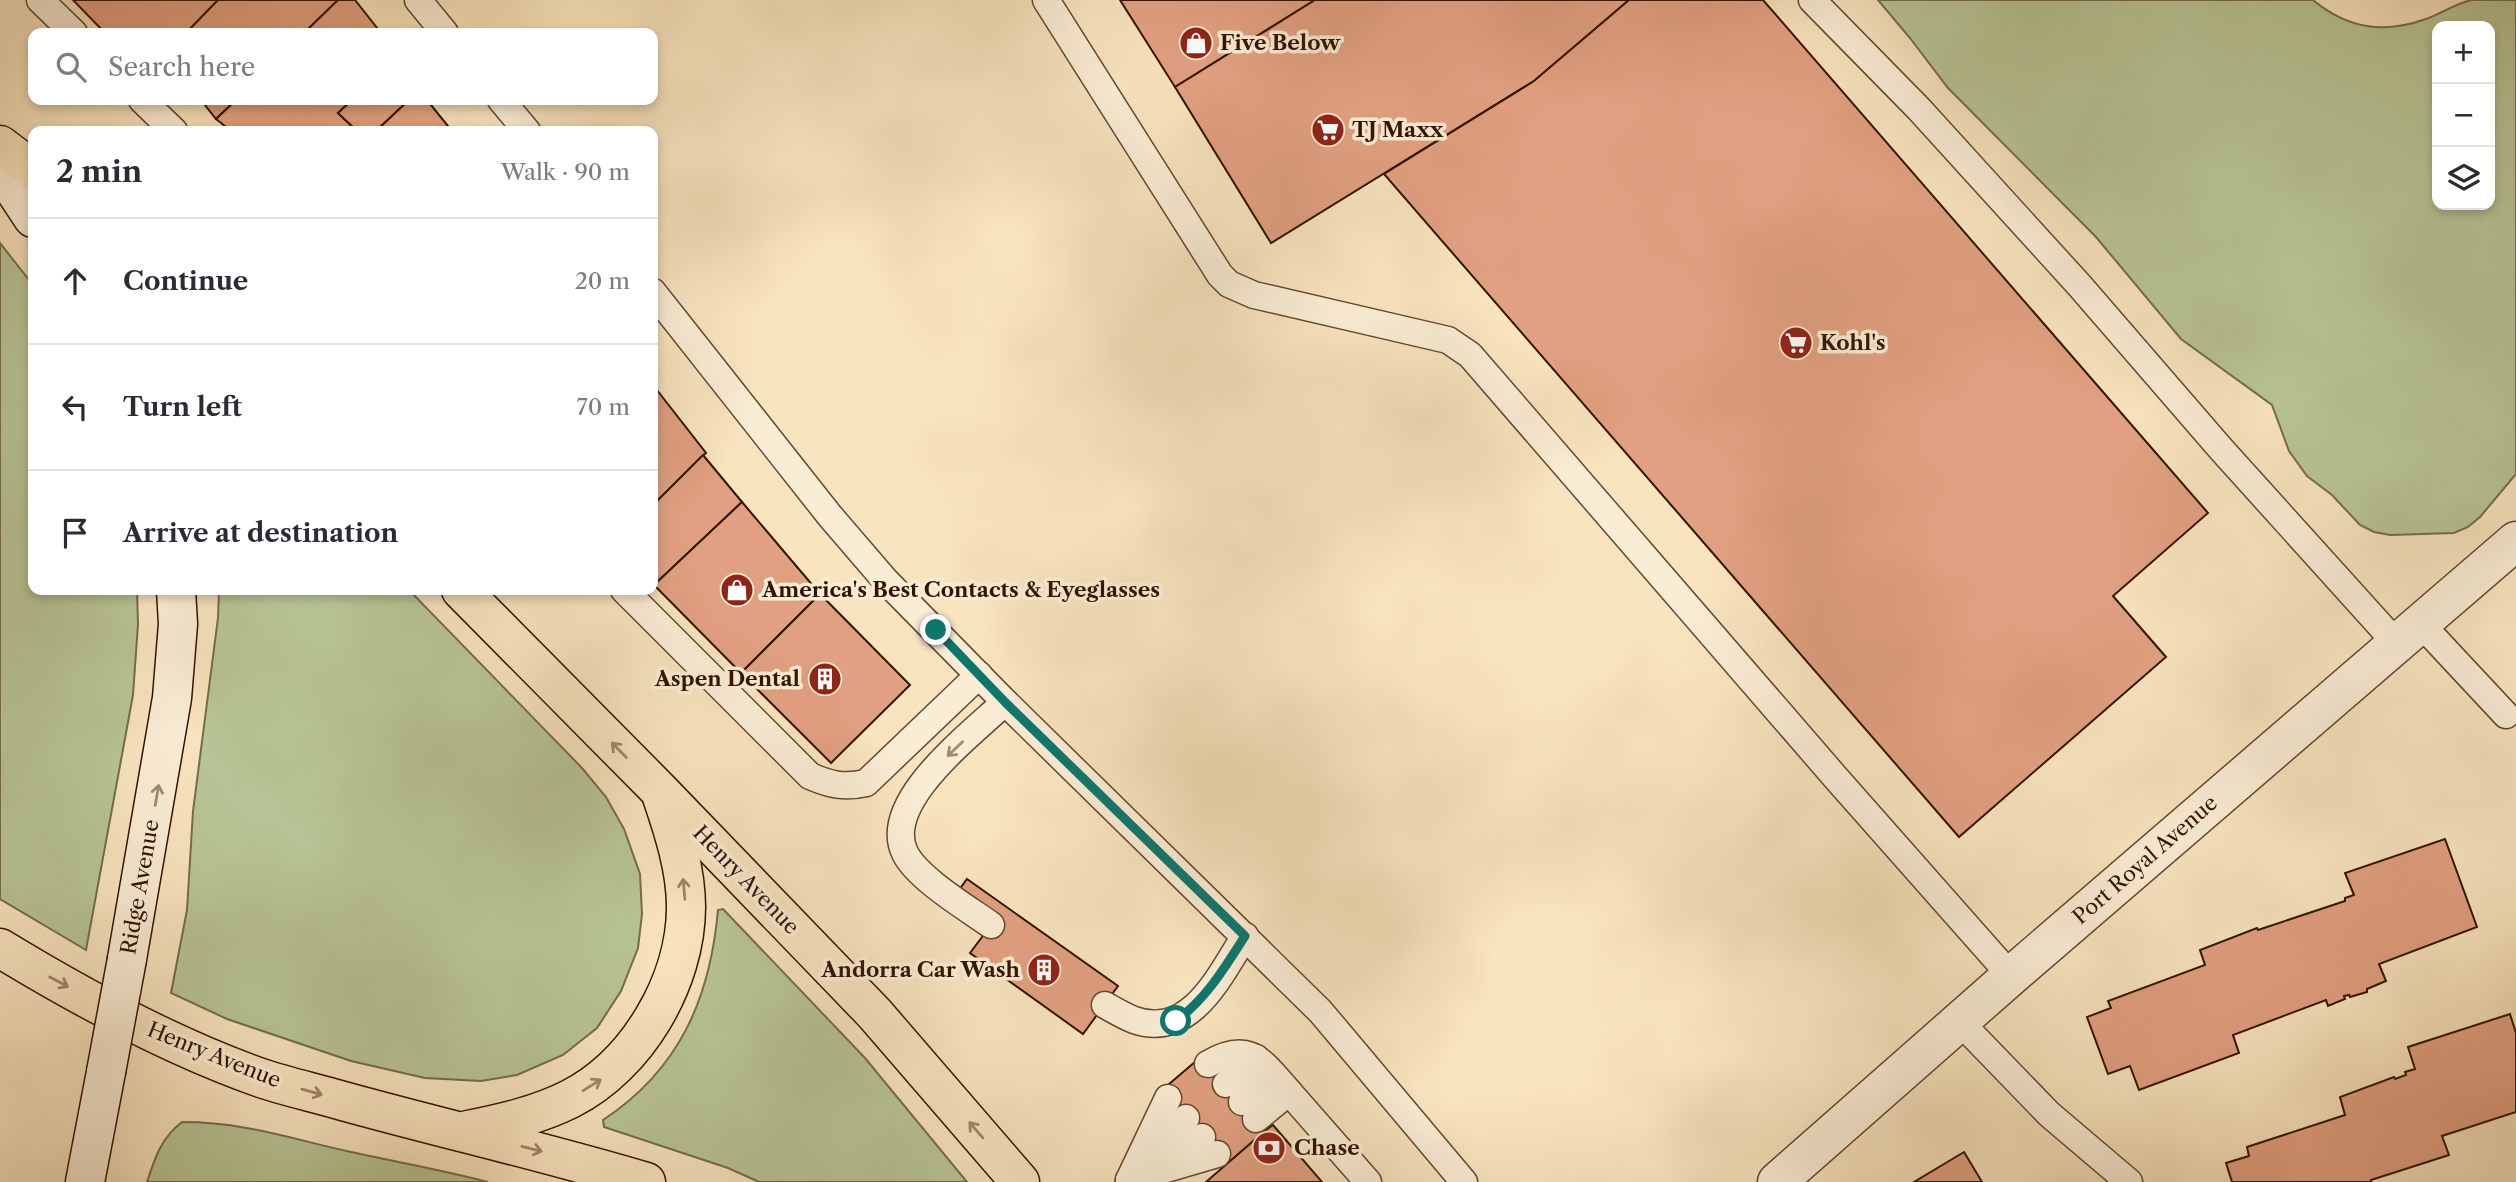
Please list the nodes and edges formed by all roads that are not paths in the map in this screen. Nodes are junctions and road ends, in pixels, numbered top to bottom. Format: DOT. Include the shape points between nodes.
graph roads {
  1 [pos="40,0"];
  2 [pos="418,0"];
  3 [pos="1046,0"];
  4 [pos="1812,0"];
  5 [pos="69,28"];
  6 [pos="441,28"];
  7 [pos="147,105"];
  8 [pos="505,105"];
  9 [pos="169,126"];
  10 [pos="523,126"];
  11 [pos="0,145"];
  12 [pos="28,166"];
  13 [pos="0,168"];
  14 [pos="28,210"];
  15 [pos="658,298"];
  16 [pos="2516,541"];
  17 [pos="176,595"];
  18 [pos="466,595"];
  19 [pos="629,595"];
  20 [pos="2409,634"];
  21 [pos="979,675"];
  22 [pos="1005,702"];
  23 [pos="2505,715"];
  24 [pos="659,790"];
  25 [pos="990,925"];
  26 [pos="1245,936"];
  27 [pos="0,948"];
  28 [pos="2011,976"];
  29 [pos="1105,1005"];
  30 [pos="1961,1022"];
  31 [pos="1208,1063"];
  32 [pos="1273,1075"];
  33 [pos="1168,1098"];
  34 [pos="459,1132"];
  35 [pos="1128,1181"];
  36 [pos="85,1182"];
  37 [pos="646,1182"];
  38 [pos="1020,1182"];
  39 [pos="1368,1182"];
  40 [pos="1464,1182"];
  41 [pos="1777,1182"];
  42 [pos="2129,1182"];
  1 -- 5 [label="lane"];
  2 -- 6 [label="lane"];
  3 -- 28 [label="lane" via="1220,275 1254,295 1448,340 1470,355"];
  4 -- 20 [label="lane" via="1919,109 2221,449"];
  7 -- 9 [label="lane"];
  8 -- 10 [label="lane"];
  11 -- 12 [label="main road"];
  13 -- 14 [label="street"];
  15 -- 21 [label="lane" via="869,563"];
  16 -- 20 [label="street, Port Royal Avenue"];
  36 -- 17 [label="street, Ridge Avenue, one-way, bridge" via="172,698"];
  24 -- 18 [label="main road, Henry Avenue, one-way"];
  19 -- 21 [label="lane" via="810,776 829,785 847,788 866,783"];
  20 -- 23 [label="lane"];
  20 -- 28 [label="street, Port Royal Avenue"];
  21 -- 22 [label="lane"];
  22 -- 25 [label="lane, one-way" via="926,777 901,818 900,839 918,870"];
  22 -- 26 [label="lane"];
  34 -- 24 [label="main road, one-way" via="534,1114 570,1099 603,1078 647,1029 675,967 686,906 673,830"];
  38 -- 24 [label="main road, Henry Avenue, one-way" via="875,1014"];
  26 -- 29 [label="lane" via="1213,985 1176,1021 1135,1020"];
  26 -- 40 [label="lane" via="1320,1011"];
  27 -- 34 [label="main road, Henry Avenue, one-way" via="153,1033 261,1077"];
  28 -- 30 [label="street, Port Royal Avenue"];
  30 -- 41 [label="street, Port Royal Avenue"];
  30 -- 42 [label="lane" via="2049,1114"];
  31 -- 32 [label="lane" via="1236,1052"];
  32 -- 32 [label="lane" via="1241,1102"];
  32 -- 39 [label="lane"];
  33 -- 35 [label="lane"];
  34 -- 37 [label="main road, Henry Avenue, one-way"];
  35 -- 35 [label="lane" via="1201,1136"];
}
